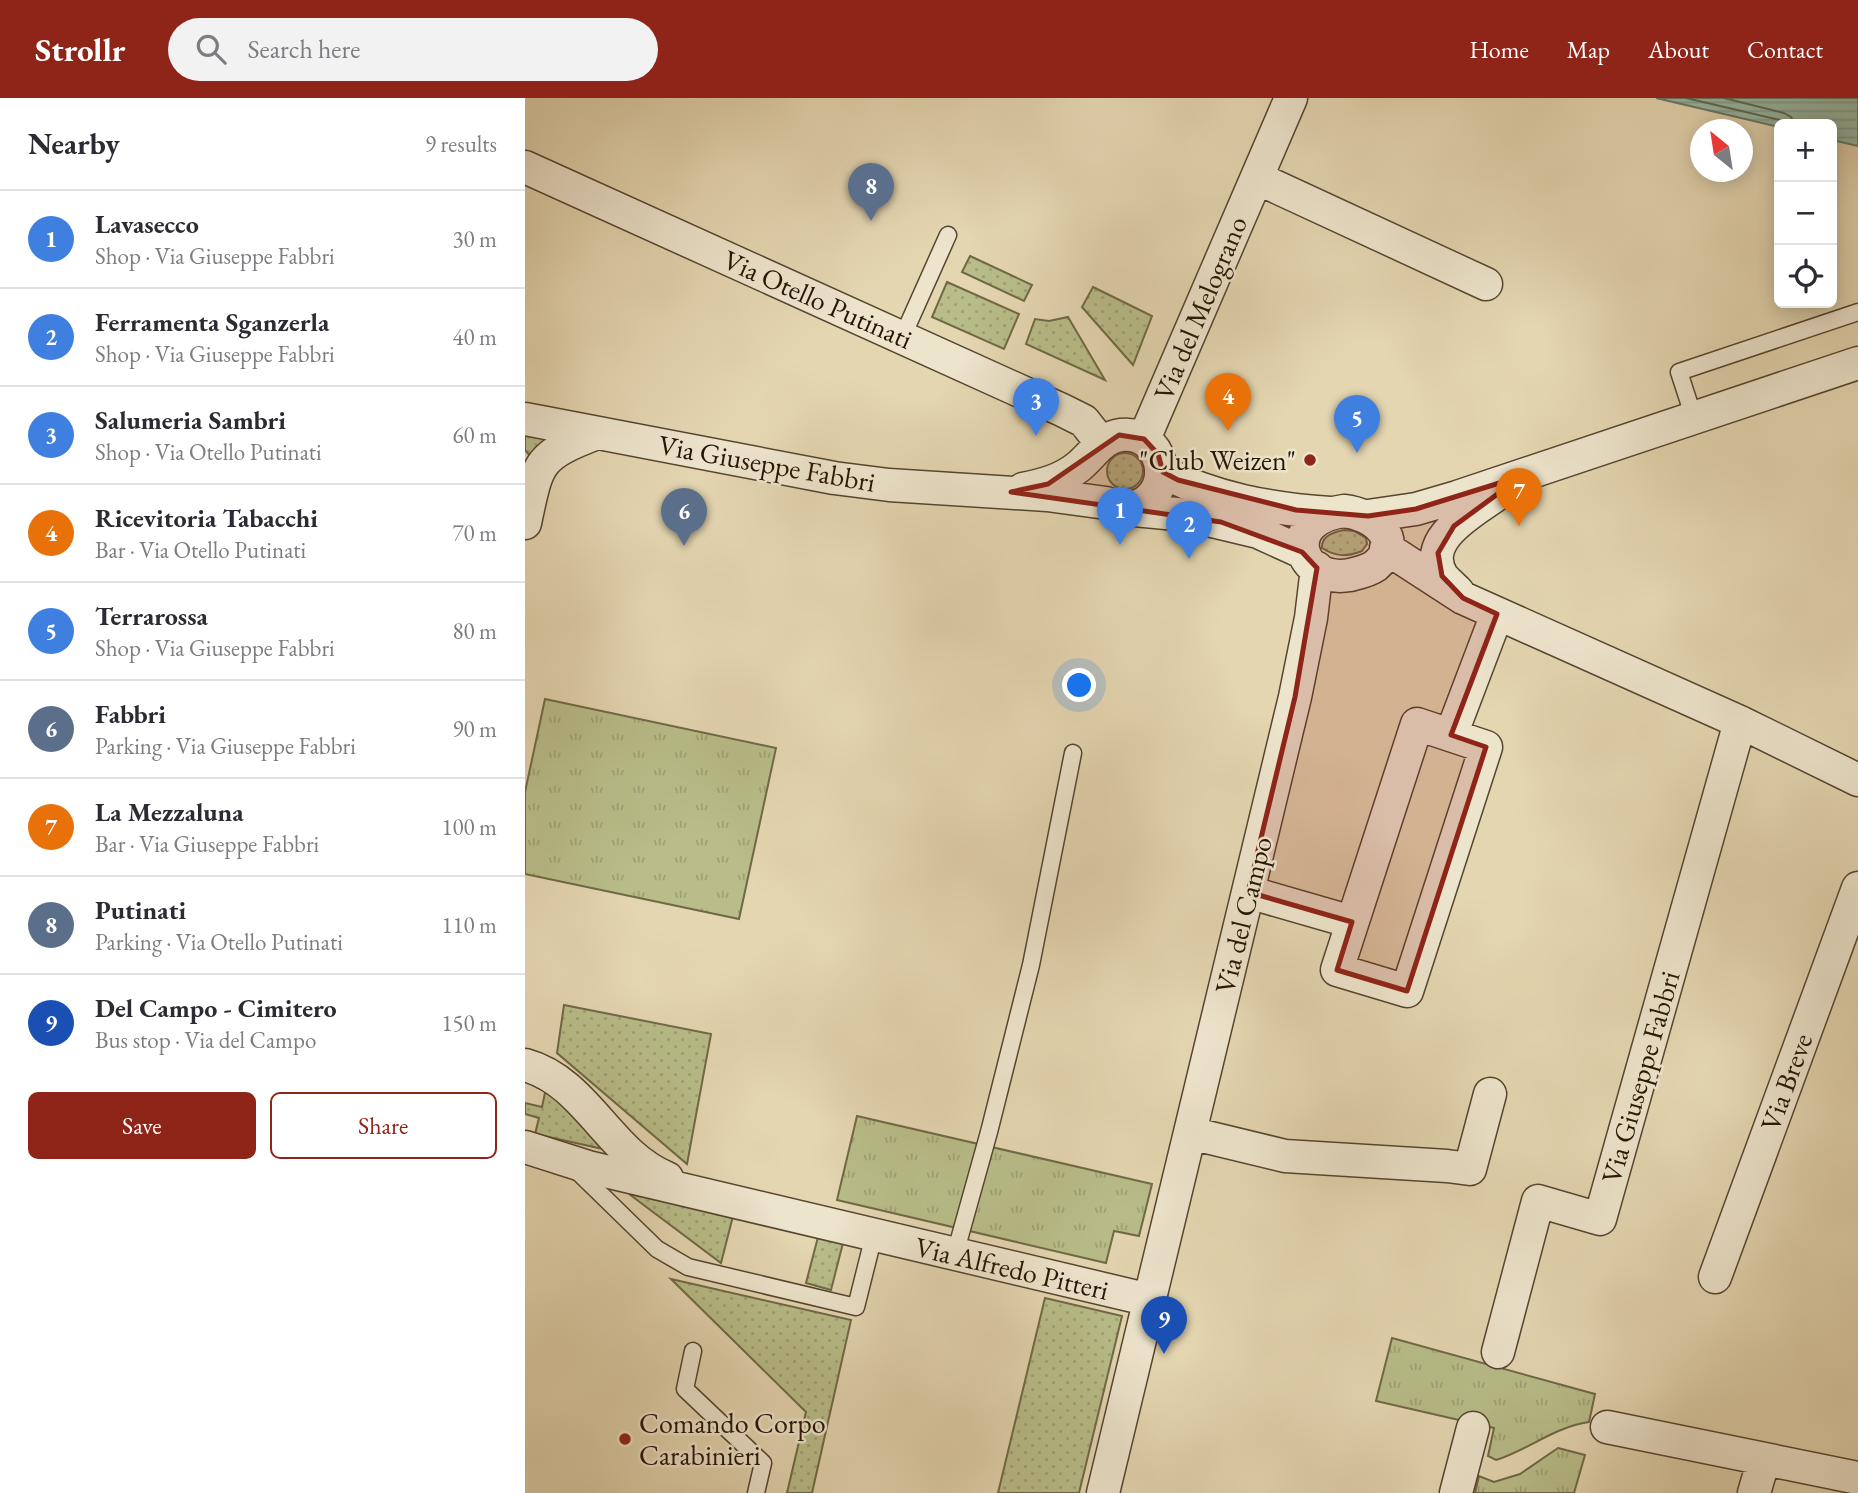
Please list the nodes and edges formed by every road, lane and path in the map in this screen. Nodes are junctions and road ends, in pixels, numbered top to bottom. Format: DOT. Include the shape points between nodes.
graph roads {
  1 [pos="1291,98"];
  2 [pos="525,167"];
  3 [pos="1257,178"];
  4 [pos="949,235"];
  5 [pos="1486,284"];
  6 [pos="1858,312"];
  7 [pos="902,338"];
  8 [pos="1858,363"];
  9 [pos="1694,418"];
  10 [pos="525,419"];
  11 [pos="597,433"];
  12 [pos="1144,439"];
  13 [pos="1098,448"];
  14 [pos="530,468"];
  15 [pos="1161,471"];
  16 [pos="1523,476"];
  17 [pos="1011,492"];
  18 [pos="1115,506"];
  19 [pos="1330,513"];
  20 [pos="525,523"];
  21 [pos="1374,549"];
  22 [pos="1310,560"];
  23 [pos="1463,598"];
  24 [pos="1497,614"];
  25 [pos="1295,697"];
  26 [pos="1740,722"];
  27 [pos="1451,735"];
  28 [pos="1073,753"];
  29 [pos="1858,780"];
  30 [pos="1858,888"];
  31 [pos="1248,891"];
  32 [pos="1352,922"];
  33 [pos="525,1065"];
  34 [pos="1490,1094"];
  35 [pos="1191,1133"];
  36 [pos="525,1147"];
  37 [pos="563,1159"];
  38 [pos="707,1195"];
  39 [pos="874,1235"];
  40 [pos="955,1254"];
  41 [pos="1715,1277"];
  42 [pos="1150,1300"];
  43 [pos="693,1350"];
  44 [pos="1498,1352"];
  45 [pos="1607,1427"];
  46 [pos="1473,1428"];
  47 [pos="1764,1459"];
  48 [pos="1858,1478"];
  49 [pos="756,1493"];
  50 [pos="1103,1493"];
  51 [pos="1456,1493"];
  52 [pos="1754,1493"];
  1 -- 3 [label="street, Via del Melograno"];
  2 -- 7 [label="street, Via Otello Putinati"];
  3 -- 5 [label="street"];
  3 -- 12 [label="street, Via del Melograno"];
  4 -- 7 [label="lane"];
  6 -- 9 [label="lane" via="1679,372"];
  7 -- 13 [label="street, Via Otello Putinati" via="1084,421"];
  8 -- 9 [label="street"];
  9 -- 16 [label="street"];
  10 -- 11 [label="street, Via Giuseppe Fabbri"];
  11 -- 14 [label="street" via="572,442"];
  11 -- 17 [label="street, Via Giuseppe Fabbri" via="834,478"];
  12 -- 13 [label="street, Via Giuseppe Fabbri" via="1119,435"];
  12 -- 15 [label="street" via="1158,454"];
  13 -- 17 [label="street, Via Giuseppe Fabbri" via="1077,468 1048,484"];
  13 -- 18 [label="street" via="1088,469 1091,486 1098,497"];
  14 -- 20 [label="street"];
  15 -- 18 [label="street" via="1153,495 1140,505"];
  15 -- 19 [label="street" via="1225,496"];
  16 -- 21 [label="street"];
  16 -- 23 [label="street, Via Giuseppe Fabbri" via="1454,526 1441,543 1437,563 1442,576"];
  17 -- 18 [label="street, Via Giuseppe Fabbri"];
  18 -- 22 [label="street, Via Giuseppe Fabbri" via="1187,515 1258,532"];
  19 -- 21 [label="street, Via Giuseppe Fabbri" via="1344,511"];
  19 -- 22 [label="street" via="1315,520 1305,532 1301,544"];
  21 -- 22 [label="street, Via Giuseppe Fabbri" via="1337,575"];
  21 -- 23 [label="street, Via Giuseppe Fabbri"];
  21 -- 25 [label="street, Via del Campo" via="1325,619"];
  22 -- 25 [label="street, Via del Campo" via="1311,618"];
  23 -- 24 [label="street, Via Giuseppe Fabbri"];
  24 -- 26 [label="street, Via Giuseppe Fabbri"];
  24 -- 27 [label="street"];
  25 -- 31 [label="street, Via del Campo"];
  26 -- 29 [label="street, Via Giuseppe Fabbri"];
  26 -- 44 [label="street, Via Giuseppe Fabbri" via="1600,1219 1538,1201"];
  27 -- 32 [label="street" via="1417,724"];
  27 -- 32 [label="street" via="1486,747 1407,991 1337,970"];
  28 -- 40 [label="lane" via="1031,965"];
  30 -- 41 [label="street, Via Breve"];
  31 -- 32 [label="street"];
  31 -- 35 [label="street, Via del Campo"];
  33 -- 38 [label="street, Via Alfredo Pitteri" via="559,1080 643,1166"];
  34 -- 35 [label="street" via="1470,1169 1285,1156"];
  35 -- 42 [label="street, Via del Campo"];
  36 -- 37 [label="street, Via Alfredo Pitteri"];
  37 -- 38 [label="street, Via Alfredo Pitteri"];
  37 -- 39 [label="lane, Via Alfredo Pitteri" via="657,1249 702,1272 856,1307"];
  38 -- 39 [label="street, Via Alfredo Pitteri"];
  39 -- 40 [label="street, Via Alfredo Pitteri"];
  40 -- 42 [label="street, Via Alfredo Pitteri"];
  42 -- 50 [label="street, Via del Campo"];
  43 -- 49 [label="lane" via="685,1389 764,1463"];
  45 -- 47 [label="street"];
  46 -- 51 [label="street"];
  47 -- 48 [label="street"];
  47 -- 52 [label="street"];
}
